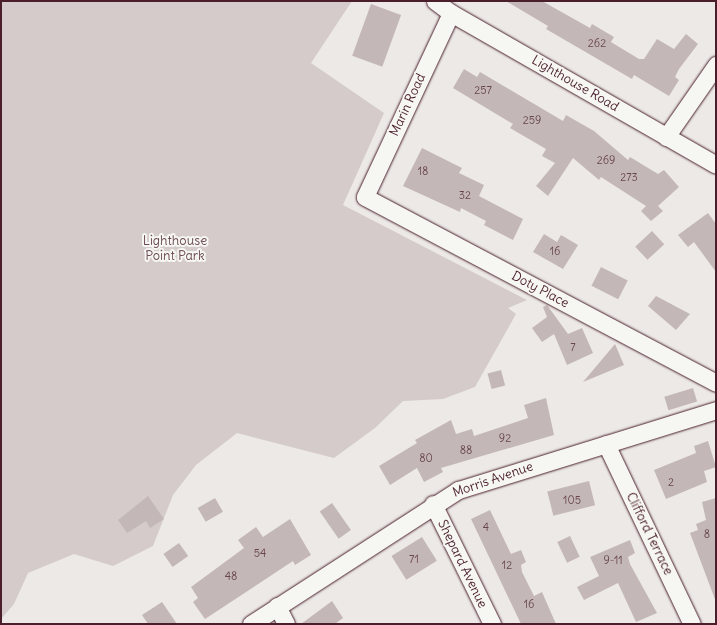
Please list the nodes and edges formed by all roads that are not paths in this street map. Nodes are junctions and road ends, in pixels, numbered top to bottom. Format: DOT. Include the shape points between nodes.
graph roads {
  1 [pos="435,1"];
  2 [pos="451,13"];
  3 [pos="716,65"];
  4 [pos="666,137"];
  5 [pos="716,165"];
  6 [pos="365,197"];
  7 [pos="716,383"];
  8 [pos="716,410"];
  9 [pos="606,444"];
  10 [pos="433,504"];
  11 [pos="277,606"];
  12 [pos="251,624"];
  13 [pos="286,624"];
  14 [pos="492,624"];
  15 [pos="692,624"];
  1 -- 2 [label="street, Lighthouse Road"];
  2 -- 4 [label="street, Lighthouse Road"];
  2 -- 6 [label="street, Marin Road"];
  3 -- 4 [label="street"];
  4 -- 5 [label="street, Lighthouse Road"];
  6 -- 7 [label="street, Doty Place"];
  8 -- 9 [label="street, Morris Avenue"];
  9 -- 10 [label="street, Morris Avenue" via="458,490"];
  9 -- 15 [label="street, Clifford Terrace"];
  10 -- 11 [label="street, Morris Avenue"];
  10 -- 14 [label="street, Shepard Avenue"];
  11 -- 12 [label="street, Morris Avenue"];
  11 -- 13 [label="street"];
}
